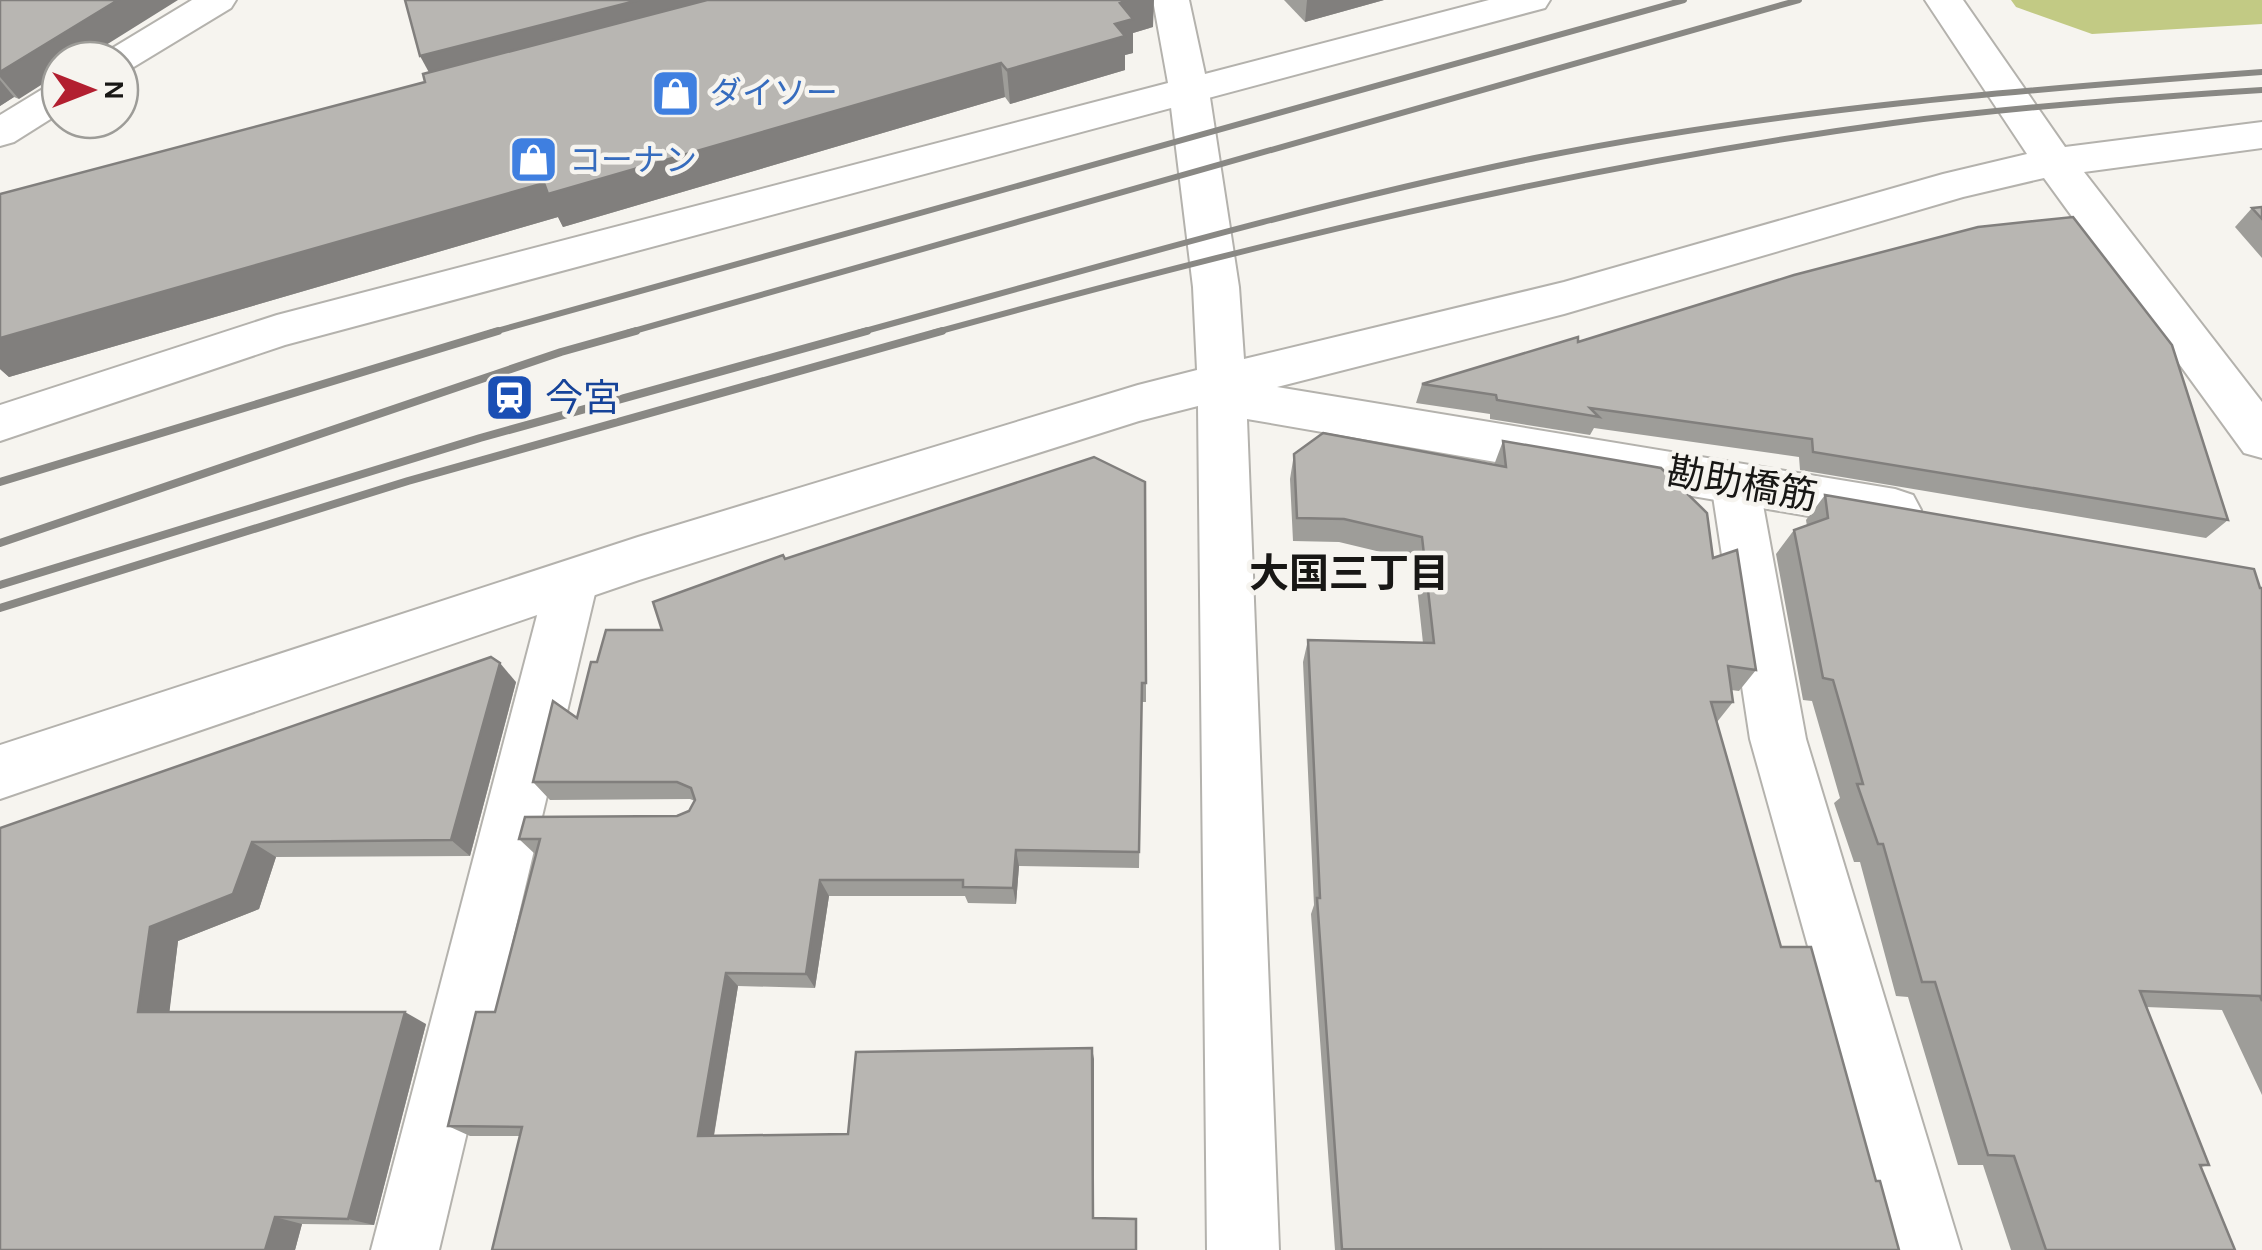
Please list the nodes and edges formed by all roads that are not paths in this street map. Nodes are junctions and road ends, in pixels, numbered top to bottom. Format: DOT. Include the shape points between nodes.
graph roads {
  1 [pos="218,0"];
  2 [pos="1171,0"];
  3 [pos="1532,0"];
  4 [pos="1944,0"];
  5 [pos="140,48"];
  6 [pos="1189,92"];
  7 [pos="40,108"];
  8 [pos="0,133"];
  9 [pos="2262,135"];
  10 [pos="2054,162"];
  11 [pos="1222,389"];
  12 [pos="0,424"];
  13 [pos="2262,439"];
  14 [pos="1736,483"];
  15 [pos="1950,520"];
  16 [pos="572,581"];
  17 [pos="0,772"];
  18 [pos="404,1250"];
  19 [pos="1244,1250"];
  20 [pos="1927,1250"];
  1 -- 5 [label="street"];
  2 -- 6 [label="street"];
  3 -- 6 [label="street"];
  4 -- 10 [label="street"];
  6 -- 11 [label="street" via="1216,286"];
  6 -- 12 [label="street" via="277,331"];
  7 -- 8 [label="street"];
  9 -- 10 [label="street"];
  10 -- 11 [label="street"];
  10 -- 13 [label="street"];
  11 -- 14 [label="street, 勘助橋筋"];
  11 -- 16 [label="street" via="1138,403"];
  11 -- 19 [label="street"];
  14 -- 15 [label="street, 勘助橋筋"];
  14 -- 20 [label="street" via="1778,739"];
  16 -- 17 [label="street"];
  16 -- 18 [label="street"];
}
